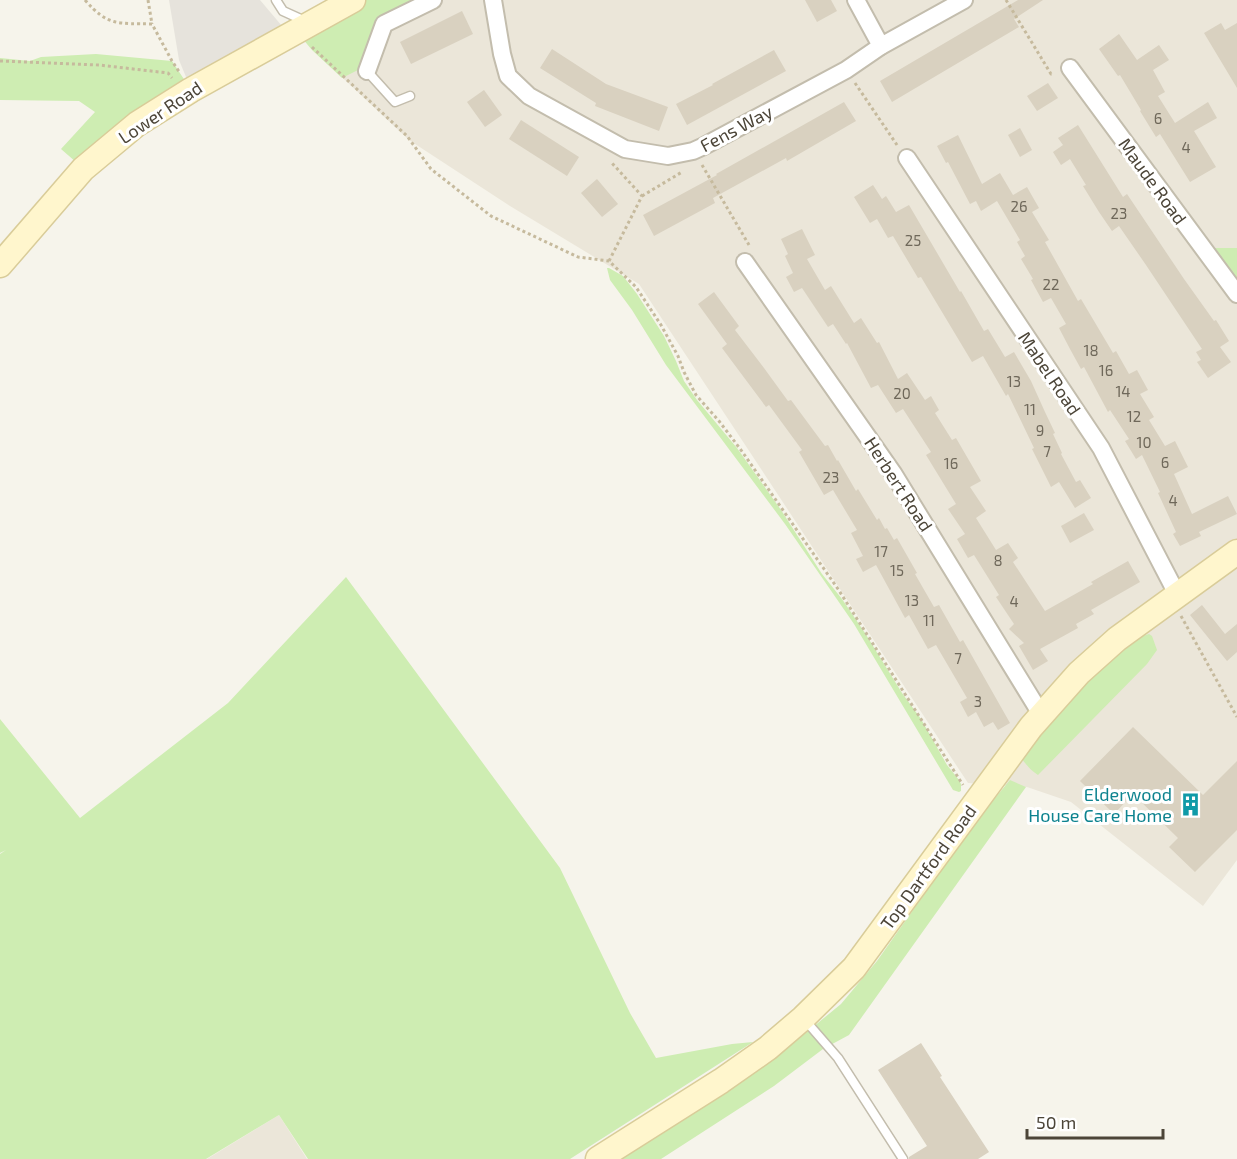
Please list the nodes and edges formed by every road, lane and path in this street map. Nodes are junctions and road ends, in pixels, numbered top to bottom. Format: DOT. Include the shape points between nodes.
graph roads {
  1 [pos="85,0"];
  2 [pos="148,0"];
  3 [pos="276,0"];
  4 [pos="353,0"];
  5 [pos="433,0"];
  6 [pos="493,0"];
  7 [pos="856,0"];
  8 [pos="964,0"];
  9 [pos="1006,0"];
  10 [pos="152,24"];
  11 [pos="303,28"];
  12 [pos="881,46"];
  13 [pos="0,61"];
  14 [pos="1070,68"];
  15 [pos="367,70"];
  16 [pos="846,70"];
  17 [pos="168,73"];
  18 [pos="191,90"];
  19 [pos="410,96"];
  20 [pos="603,137"];
  21 [pos="904,155"];
  22 [pos="697,156"];
  23 [pos="642,196"];
  24 [pos="609,261"];
  25 [pos="745,262"];
  26 [pos="0,265"];
  27 [pos="1237,294"];
  28 [pos="1237,552"];
  29 [pos="1175,598"];
  30 [pos="1041,714"];
  31 [pos="1237,717"];
  32 [pos="974,805"];
  33 [pos="803,1018"];
  34 [pos="598,1159"];
  35 [pos="903,1159"];
  1 -- 10 [label="path" via="95,12 114,23"];
  2 -- 10 [label="path"];
  3 -- 11 [label="lane"];
  4 -- 11 [label="main road, Lower Road"];
  5 -- 15 [label="street" via="384,24"];
  6 -- 20 [label="street, Fens Way" via="508,76 529,96"];
  7 -- 12 [label="street"];
  8 -- 12 [label="street, Fens Way"];
  9 -- 14 [label="path" via="1051,74"];
  10 -- 18 [label="path"];
  11 -- 18 [label="main road, Lower Road"];
  11 -- 24 [label="path" via="407,136 431,169 491,216 578,257"];
  12 -- 16 [label="street, Fens Way"];
  13 -- 17 [label="path" via="99,65"];
  14 -- 27 [label="street, Maude Road"];
  15 -- 19 [label="lane" via="395,102"];
  16 -- 21 [label="path"];
  16 -- 22 [label="street, Fens Way" via="704,146"];
  18 -- 26 [label="main road, Lower Road" via="137,124 83,169"];
  20 -- 22 [label="street, Fens Way" via="625,149"];
  20 -- 23 [label="path" via="604,154"];
  21 -- 29 [label="street, Mabel Road" via="1101,447"];
  22 -- 23 [label="path"];
  22 -- 25 [label="path" via="754,255"];
  23 -- 24 [label="path"];
  24 -- 32 [label="path" via="636,287 661,325 696,395 741,450 838,589"];
  25 -- 30 [label="street, Herbert Road" via="893,472"];
  28 -- 29 [label="main road, Top Dartford Road"];
  29 -- 30 [label="main road, Top Dartford Road" via="1117,639"];
  29 -- 31 [label="path"];
  30 -- 32 [label="main road, Top Dartford Road"];
  32 -- 33 [label="main road, Top Dartford Road" via="854,968"];
  33 -- 34 [label="main road, Top Dartford Road" via="721,1081"];
  33 -- 35 [label="lane" via="838,1058"];
}
